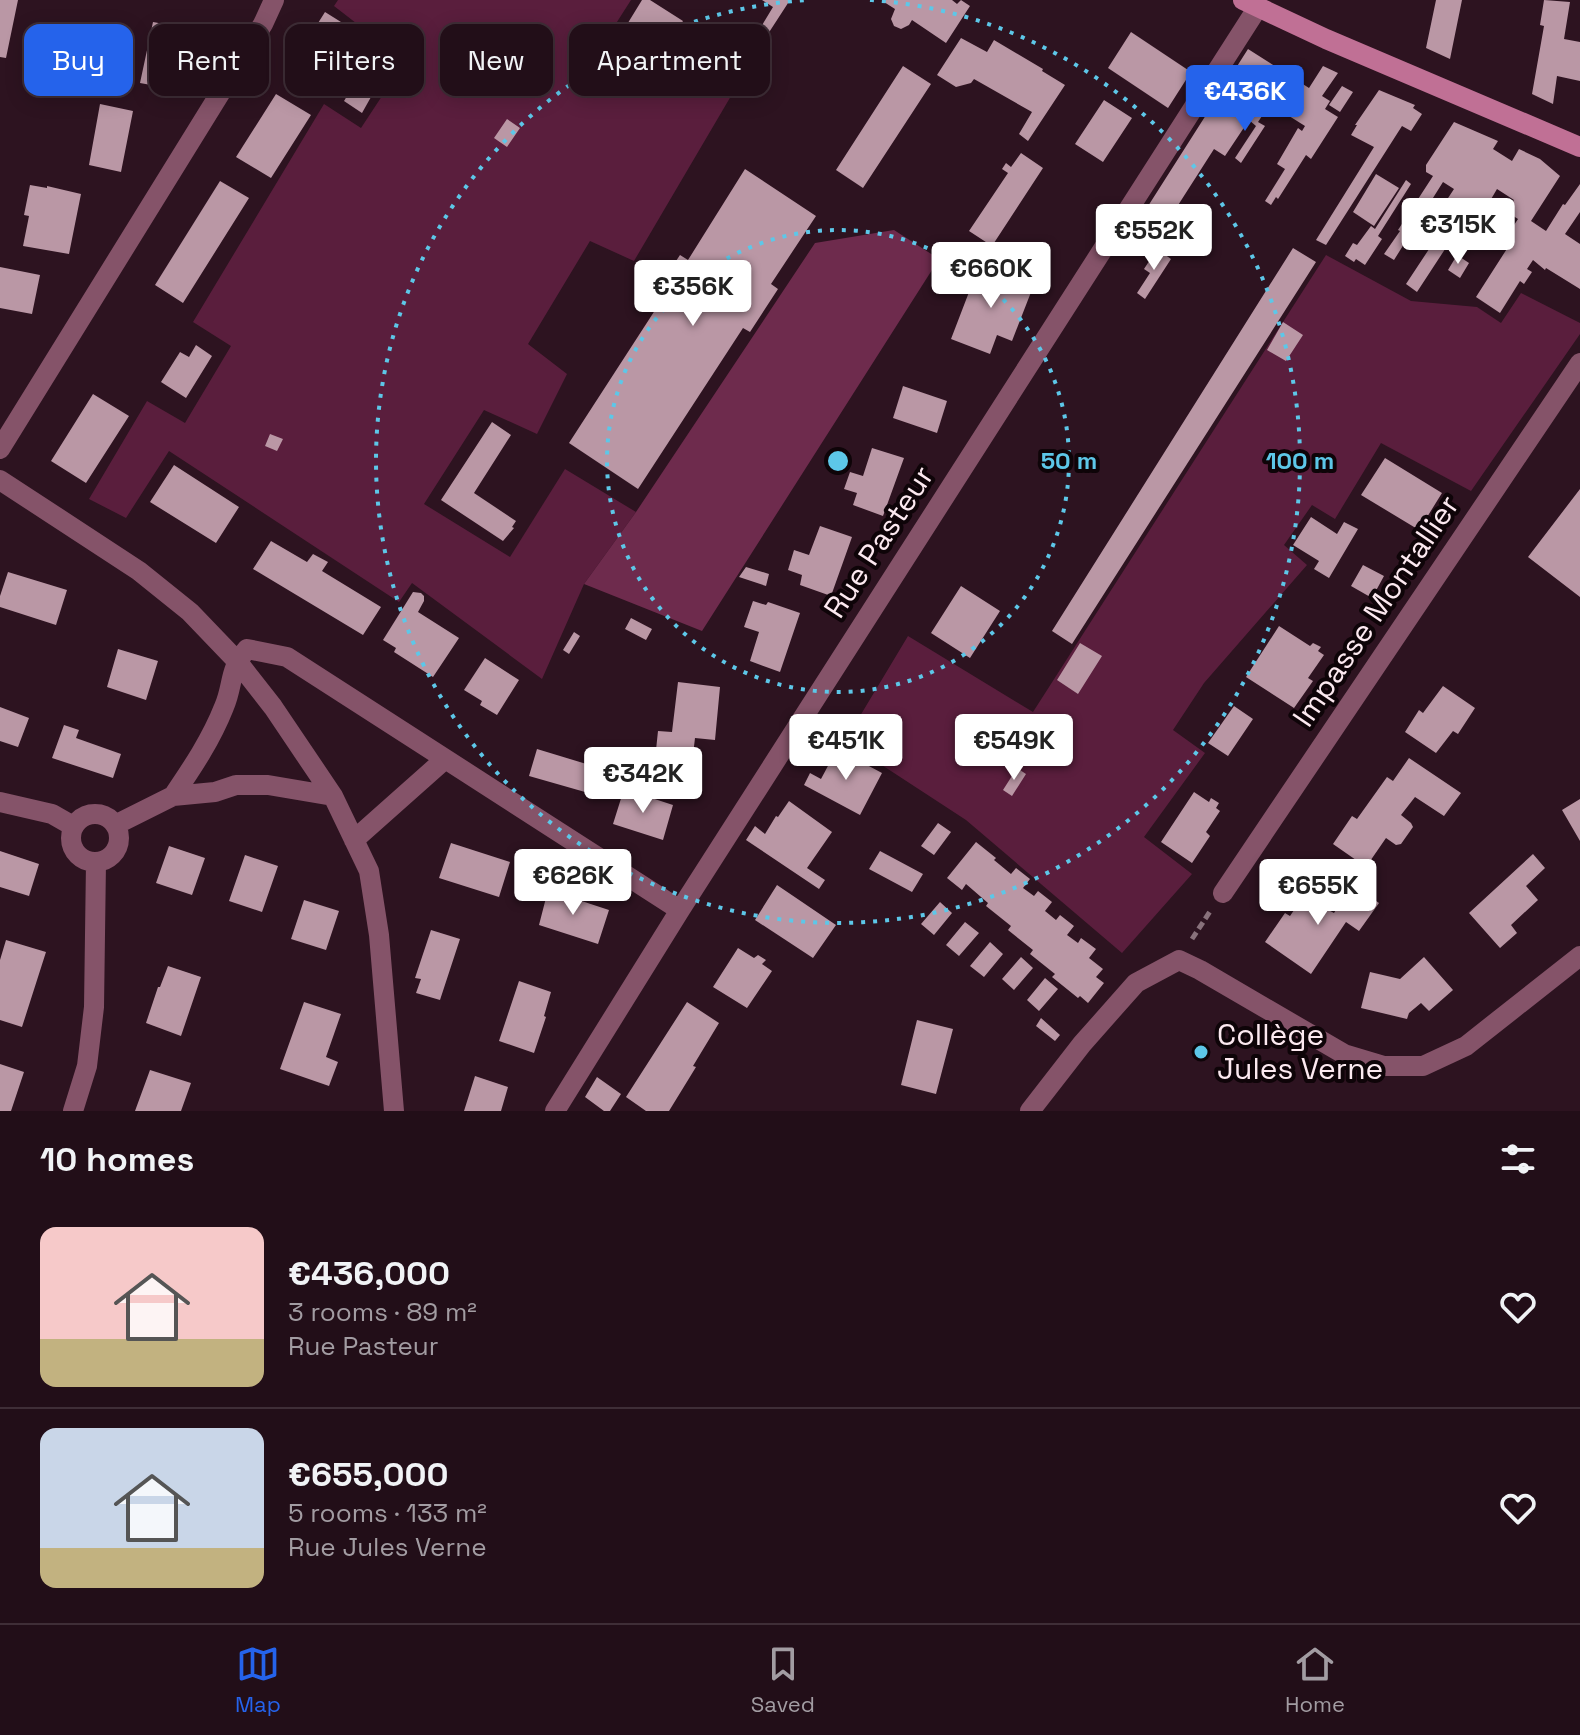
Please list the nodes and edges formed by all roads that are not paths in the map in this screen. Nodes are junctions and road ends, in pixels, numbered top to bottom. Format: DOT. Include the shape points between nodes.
graph roads {
  1 [pos="274,0"];
  2 [pos="1250,3"];
  3 [pos="1580,147"];
  4 [pos="1580,363"];
  5 [pos="0,449"];
  6 [pos="0,480"];
  7 [pos="237,661"];
  8 [pos="444,760"];
  9 [pos="173,796"];
  10 [pos="333,796"];
  11 [pos="0,802"];
  12 [pos="115,825"];
  13 [pos="73,826"];
  14 [pos="354,840"];
  15 [pos="96,862"];
  16 [pos="1223,893"];
  17 [pos="680,910"];
  18 [pos="1580,956"];
  19 [pos="73,1111"];
  20 [pos="394,1111"];
  21 [pos="555,1111"];
  22 [pos="1030,1111"];
  1 -- 5 [label="street"];
  2 -- 3 [label="main road"];
  2 -- 17 [label="street, Rue Pasteur"];
  4 -- 16 [label="street, Impasse Montallier"];
  6 -- 7 [label="street" via="139,571 190,612"];
  7 -- 8 [label="street" via="247,649 287,657"];
  7 -- 9 [label="street" via="226,704"];
  7 -- 10 [label="street"];
  8 -- 14 [label="street"];
  8 -- 17 [label="street"];
  9 -- 10 [label="street" via="236,785"];
  9 -- 12 [label="street"];
  10 -- 14 [label="street"];
  11 -- 13 [label="street" via="52,814"];
  12 -- 13 [label="street" via="94,814"];
  12 -- 15 [label="street" via="117,849"];
  13 -- 15 [label="street" via="76,854"];
  14 -- 20 [label="street" via="373,891"];
  15 -- 19 [label="street" via="94,1007 87,1066"];
  17 -- 21 [label="street, Rue Pasteur"];
  18 -- 22 [label="street" via="1466,1046 1423,1066 1384,1066 1344,1054 1179,960 1136,983"];
}
